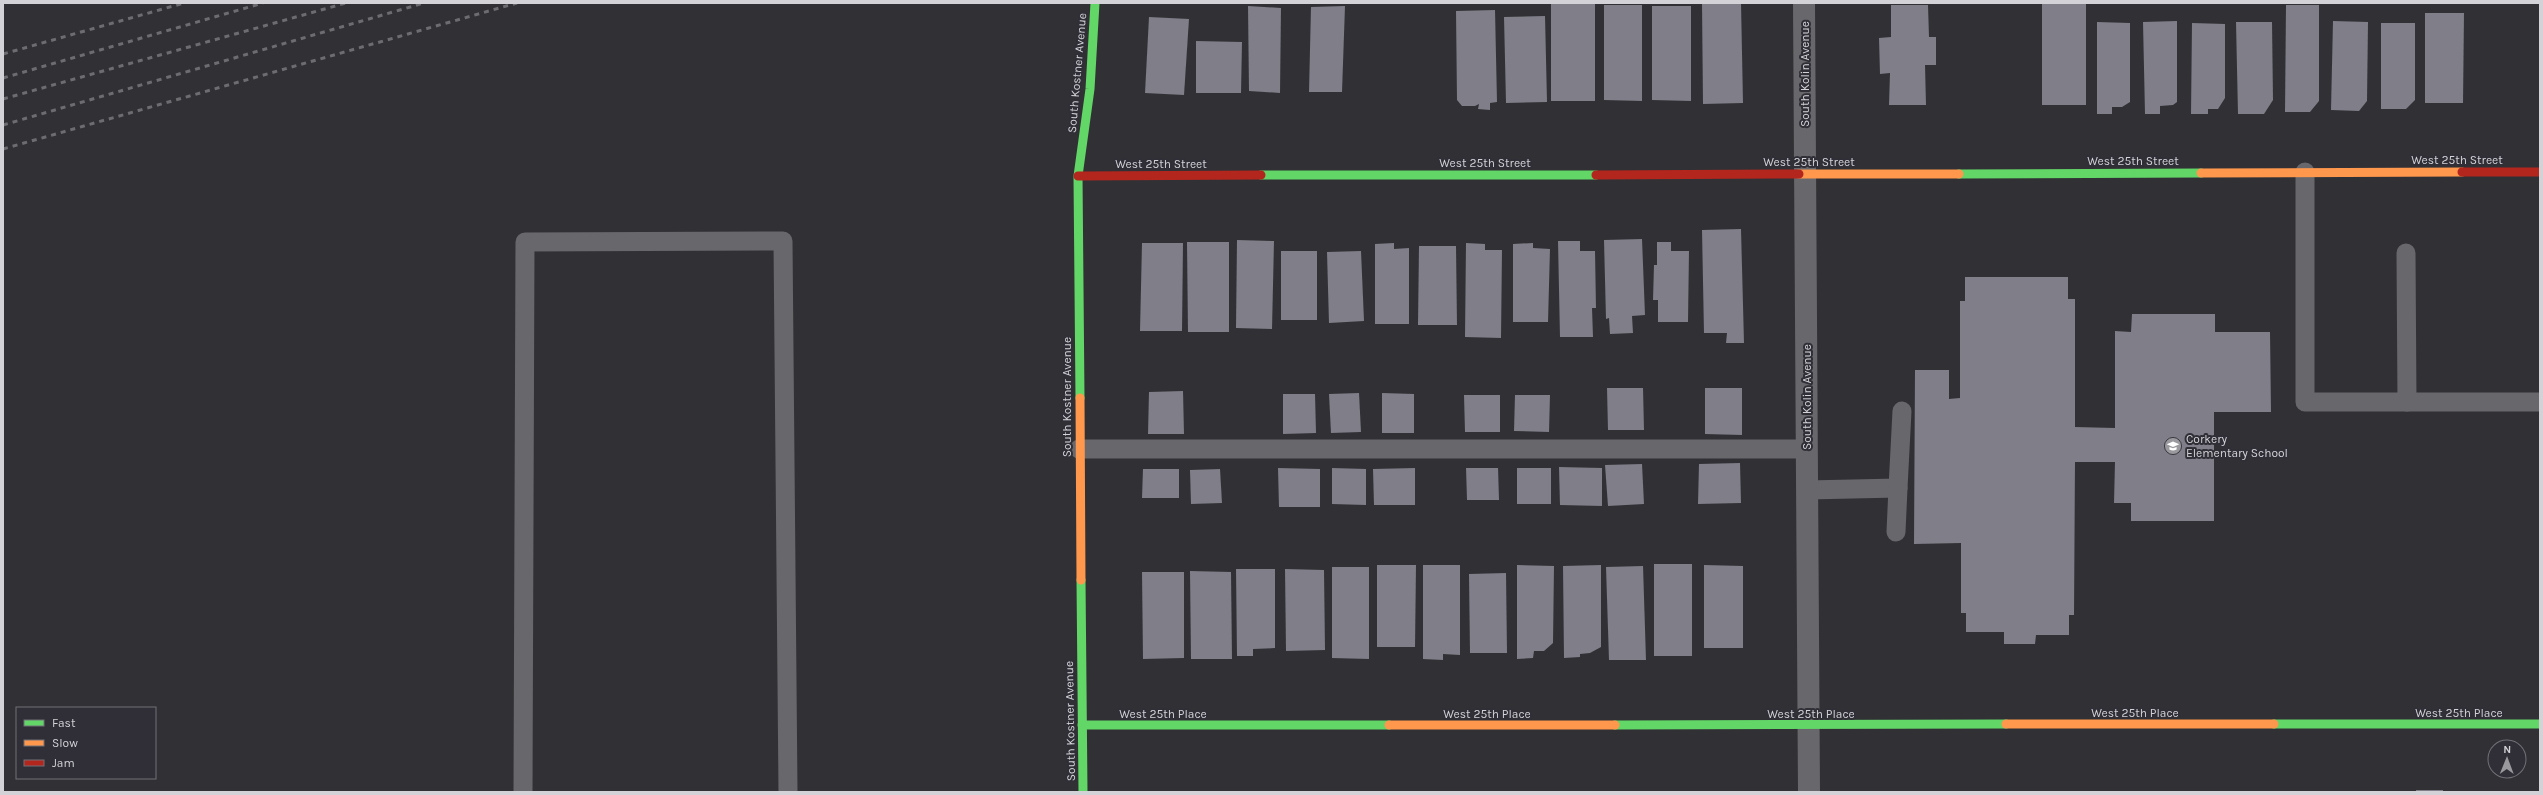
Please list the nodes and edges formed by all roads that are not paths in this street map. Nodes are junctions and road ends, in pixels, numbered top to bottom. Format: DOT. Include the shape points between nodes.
graph roads {
  1 [pos="1095,3"];
  2 [pos="1804,3"];
  3 [pos="2305,172"];
  4 [pos="2540,172"];
  5 [pos="1805,174"];
  6 [pos="1078,176"];
  7 [pos="2406,253"];
  8 [pos="2407,402"];
  9 [pos="2540,402"];
  10 [pos="1902,410"];
  11 [pos="1079,449"];
  12 [pos="1807,449"];
  13 [pos="1898,488"];
  14 [pos="1807,490"];
  15 [pos="1896,532"];
  16 [pos="2540,724"];
  17 [pos="1082,725"];
  18 [pos="1809,726"];
  19 [pos="523,792"];
  20 [pos="788,792"];
  21 [pos="1083,792"];
  22 [pos="1809,792"];
  1 -- 6 [label="street, South Kostner Avenue" via="1090,90"];
  2 -- 5 [label="street, South Kolin Avenue"];
  3 -- 4 [label="street, West 25th Street"];
  3 -- 5 [label="street, West 25th Street"];
  3 -- 8 [label="lane" via="2305,402"];
  5 -- 6 [label="street, West 25th Street"];
  5 -- 12 [label="street, South Kolin Avenue"];
  6 -- 11 [label="street, South Kostner Avenue"];
  7 -- 8 [label="lane"];
  8 -- 9 [label="lane"];
  10 -- 13 [label="lane"];
  11 -- 12 [label="lane"];
  11 -- 17 [label="street, South Kostner Avenue"];
  12 -- 14 [label="street, South Kolin Avenue"];
  13 -- 14 [label="lane"];
  13 -- 15 [label="lane"];
  14 -- 18 [label="street, South Kolin Avenue"];
  16 -- 18 [label="street, West 25th Place"];
  17 -- 18 [label="street, West 25th Place"];
  17 -- 21 [label="street, South Kostner Avenue"];
  18 -- 22 [label="street, South Kolin Avenue"];
  19 -- 20 [label="lane" via="525,242 783,241"];
}
